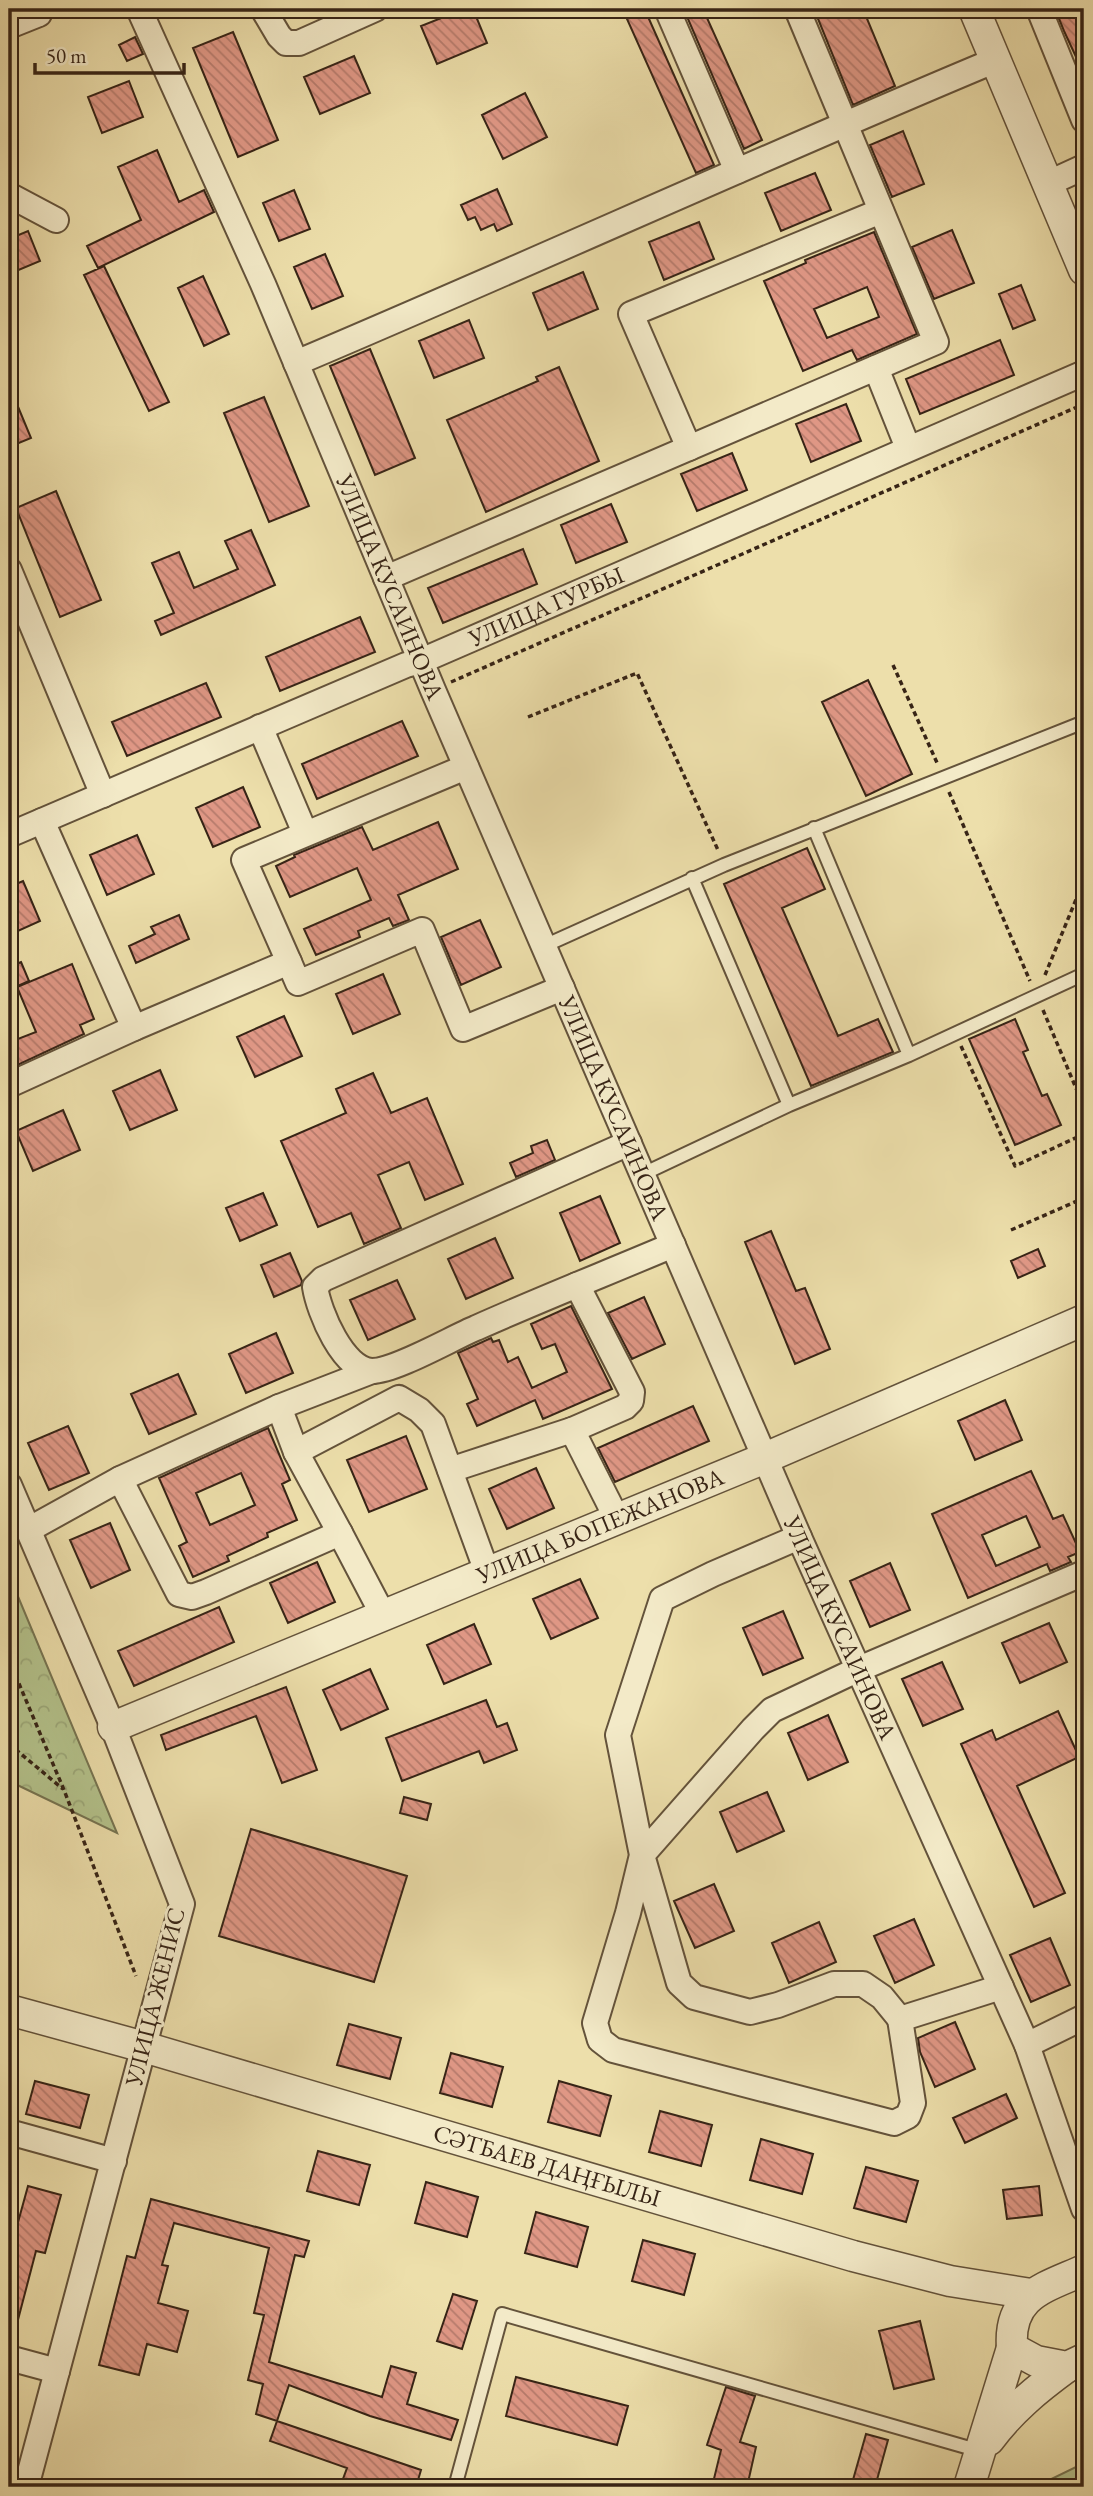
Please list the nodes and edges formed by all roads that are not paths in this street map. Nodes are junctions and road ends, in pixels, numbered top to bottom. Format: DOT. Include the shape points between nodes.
graph roads {
  1 [pos="140,9"];
  2 [pos="263,9"];
  3 [pos="375,9"];
  4 [pos="667,9"];
  5 [pos="797,9"];
  6 [pos="974,9"];
  7 [pos="1039,9"];
  8 [pos="39,14"];
  9 [pos="9,26"];
  10 [pos="996,60"];
  11 [pos="1084,120"];
  12 [pos="845,123"];
  13 [pos="1084,167"];
  14 [pos="737,171"];
  15 [pos="1049,183"];
  16 [pos="9,195"];
  17 [pos="881,211"];
  18 [pos="56,220"];
  19 [pos="1084,270"];
  20 [pos="296,363"];
  21 [pos="876,368"];
  22 [pos="1084,373"];
  23 [pos="689,448"];
  24 [pos="908,448"];
  25 [pos="9,570"];
  26 [pos="386,578"];
  27 [pos="421,661"];
  28 [pos="1084,722"];
  29 [pos="260,727"];
  30 [pos="466,767"];
  31 [pos="103,795"];
  32 [pos="42,821"];
  33 [pos="814,828"];
  34 [pos="305,833"];
  35 [pos="9,835"];
  36 [pos="692,878"];
  37 [pos="544,946"];
  38 [pos="289,962"];
  39 [pos="1084,974"];
  40 [pos="562,988"];
  41 [pos="134,1028"];
  42 [pos="909,1055"];
  43 [pos="9,1085"];
  44 [pos="789,1105"];
  45 [pos="629,1143"];
  46 [pos="643,1174"];
  47 [pos="673,1245"];
  48 [pos="577,1285"];
  49 [pos="1084,1320"];
  50 [pos="372,1371"];
  51 [pos="279,1408"];
  52 [pos="572,1430"];
  53 [pos="296,1452"];
  54 [pos="765,1458"];
  55 [pos="450,1470"];
  56 [pos="120,1479"];
  57 [pos="9,1485"];
  58 [pos="617,1519"];
  59 [pos="28,1530"];
  60 [pos="340,1533"];
  61 [pos="799,1537"];
  62 [pos="487,1572"];
  63 [pos="1084,1573"];
  64 [pos="383,1615"];
  65 [pos="859,1669"];
  66 [pos="113,1727"];
  67 [pos="642,1855"];
  68 [pos="1001,1987"];
  69 [pos="9,2010"];
  70 [pos="1084,2017"];
  71 [pos="900,2019"];
  72 [pos="1027,2045"];
  73 [pos="144,2047"];
  74 [pos="9,2132"];
  75 [pos="114,2161"];
  76 [pos="1084,2209"];
  77 [pos="1084,2270"];
  78 [pos="950,2281"];
  79 [pos="1031,2294"];
  80 [pos="1012,2340"];
  81 [pos="9,2358"];
  82 [pos="1076,2363"];
  83 [pos="57,2371"];
  84 [pos="980,2451"];
  85 [pos="26,2487"];
  86 [pos="455,2487"];
  87 [pos="968,2487"];
  1 -- 20 [label="street, УЛИЦА КУСАИНОВА"];
  2 -- 3 [label="street" via="286,43 299,43"];
  4 -- 14 [label="street"];
  5 -- 12 [label="street"];
  6 -- 10 [label="street"];
  7 -- 11 [label="street"];
  8 -- 9 [label="street"];
  10 -- 12 [label="street"];
  10 -- 15 [label="street"];
  12 -- 14 [label="street"];
  12 -- 17 [label="street"];
  13 -- 15 [label="street"];
  14 -- 20 [label="street"];
  15 -- 19 [label="street"];
  16 -- 18 [label="street"];
  17 -- 21 [label="street" via="936,342"];
  17 -- 23 [label="street" via="631,314"];
  20 -- 26 [label="street, УЛИЦА КУСАИНОВА"];
  21 -- 23 [label="street"];
  21 -- 24 [label="street"];
  22 -- 24 [label="street, УЛИЦА ГУРБЫ"];
  23 -- 26 [label="street"];
  24 -- 27 [label="street, УЛИЦА ГУРБЫ"];
  25 -- 31 [label="street"];
  26 -- 27 [label="street, УЛИЦА КУСАИНОВА"];
  27 -- 29 [label="street, УЛИЦА ГУРБЫ"];
  27 -- 30 [label="street, УЛИЦА КУСАИНОВА"];
  28 -- 33 [label="lane"];
  29 -- 31 [label="street, УЛИЦА ГУРБЫ"];
  29 -- 34 [label="street"];
  30 -- 34 [label="street"];
  30 -- 37 [label="street, УЛИЦА КУСАИНОВА"];
  31 -- 32 [label="street, УЛИЦА ГУРБЫ"];
  32 -- 35 [label="street, УЛИЦА ГУРБЫ"];
  32 -- 41 [label="street"];
  33 -- 36 [label="lane"];
  33 -- 42 [label="lane"];
  34 -- 38 [label="street" via="244,860"];
  36 -- 37 [label="lane"];
  36 -- 44 [label="lane"];
  37 -- 40 [label="street, УЛИЦА КУСАИНОВА"];
  38 -- 40 [label="street" via="298,983 422,930 463,1028"];
  38 -- 41 [label="street"];
  39 -- 42 [label="lane"];
  40 -- 45 [label="street, УЛИЦА КУСАИНОВА"];
  41 -- 43 [label="street"];
  42 -- 44 [label="lane"];
  44 -- 46 [label="lane"];
  45 -- 46 [label="street, УЛИЦА КУСАИНОВА"];
  45 -- 50 [label="street" via="323,1279 315,1287 317,1298 339,1347 354,1364"];
  46 -- 47 [label="street, УЛИЦА КУСАИНОВА"];
  47 -- 48 [label="street"];
  47 -- 54 [label="street, УЛИЦА КУСАИНОВА"];
  48 -- 50 [label="street" via="393,1366"];
  48 -- 52 [label="street" via="632,1392 625,1407"];
  49 -- 54 [label="street, УЛИЦА БОПЕЖАНОВА"];
  50 -- 51 [label="street"];
  51 -- 53 [label="street"];
  51 -- 56 [label="street"];
  52 -- 55 [label="street"];
  52 -- 58 [label="street"];
  53 -- 55 [label="street" via="399,1398 433,1424"];
  53 -- 60 [label="street"];
  54 -- 58 [label="street, УЛИЦА БОПЕЖАНОВА"];
  54 -- 61 [label="street, УЛИЦА КУСАИНОВА"];
  55 -- 62 [label="street"];
  56 -- 59 [label="street"];
  56 -- 60 [label="street" via="179,1594 192,1597 206,1592"];
  57 -- 59 [label="street, УЛИЦА ЖЕНИС"];
  58 -- 62 [label="street, УЛИЦА БОПЕЖАНОВА"];
  59 -- 66 [label="street, УЛИЦА ЖЕНИС"];
  60 -- 64 [label="street"];
  61 -- 65 [label="street, УЛИЦА КУСАИНОВА"];
  61 -- 67 [label="street" via="662,1599 618,1735"];
  62 -- 64 [label="street, УЛИЦА БОПЕЖАНОВА"];
  63 -- 65 [label="street"];
  64 -- 66 [label="street, УЛИЦА БОПЕЖАНОВА"];
  65 -- 67 [label="street" via="772,1710"];
  65 -- 68 [label="street, УЛИЦА КУСАИНОВА"];
  66 -- 73 [label="street, УЛИЦА ЖЕНИС" via="182,1903"];
  67 -- 71 [label="street" via="679,1983 694,1997 750,2012 834,1984 863,1984 882,1997"];
  67 -- 71 [label="street" via="595,2023 600,2040 613,2050 894,2123 908,2116 913,2103"];
  68 -- 71 [label="street"];
  68 -- 72 [label="street, УЛИЦА КУСАИНОВА"];
  69 -- 73 [label="street, СӘТБАЕВ ДАҢҒЫЛЫ"];
  70 -- 72 [label="street"];
  72 -- 76 [label="street, УЛИЦА КУСАИНОВА"];
  73 -- 75 [label="street, УЛИЦА ЖЕНИС"];
  73 -- 78 [label="street, СӘТБАЕВ ДАҢҒЫЛЫ"];
  74 -- 75 [label="street"];
  75 -- 83 [label="street, УЛИЦА ЖЕНИС"];
  77 -- 79 [label="street"];
  78 -- 79 [label="street"];
  78 -- 80 [label="street" via="995,2311"];
  79 -- 80 [label="street" via="1016,2311"];
  80 -- 82 [label="street" via="1036,2361"];
  80 -- 84 [label="street"];
  81 -- 83 [label="street"];
  82 -- 84 [label="street" via="1028,2396"];
  83 -- 85 [label="street, УЛИЦА ЖЕНИС"];
  84 -- 86 [label="lane" via="502,2314"];
  84 -- 87 [label="street"];
}
